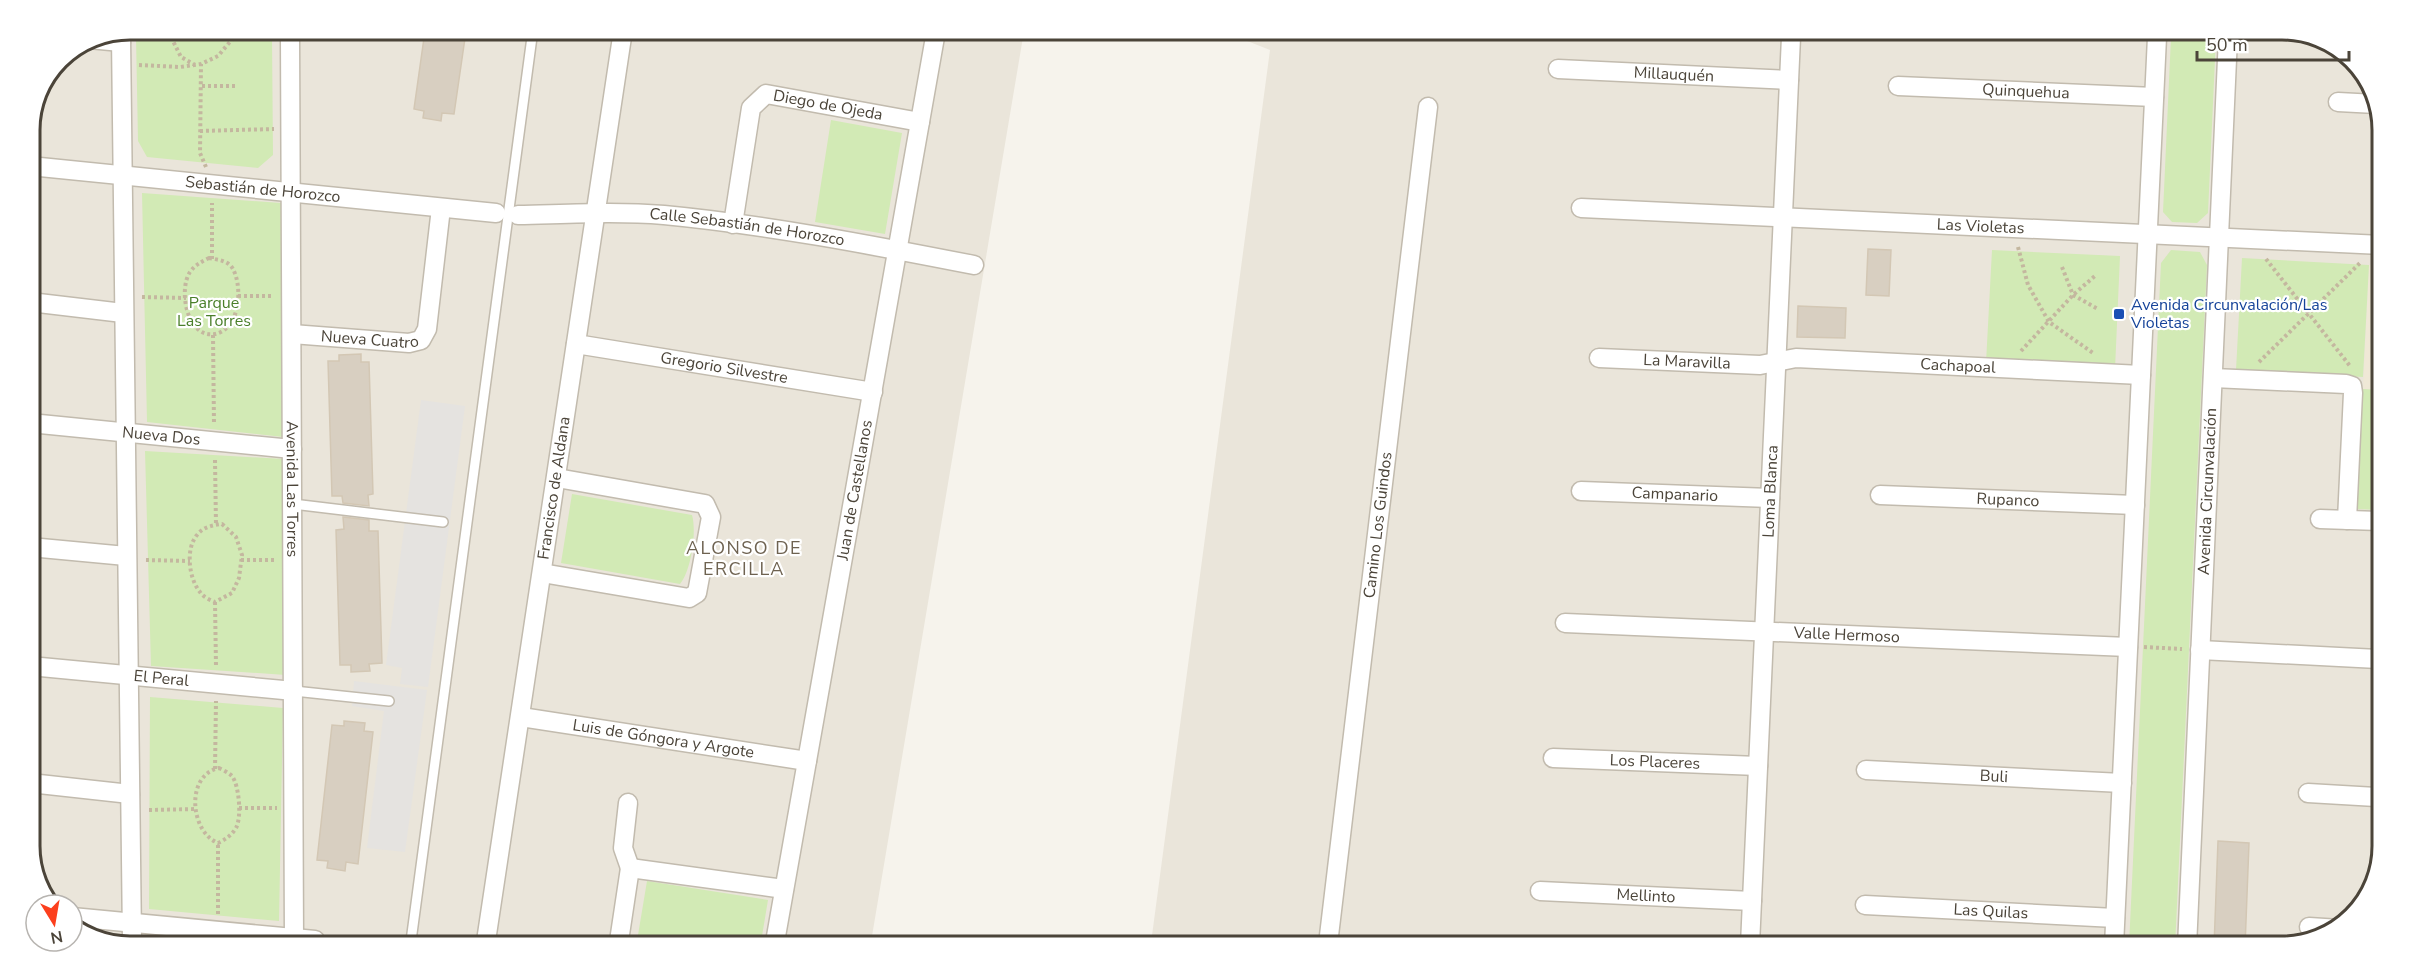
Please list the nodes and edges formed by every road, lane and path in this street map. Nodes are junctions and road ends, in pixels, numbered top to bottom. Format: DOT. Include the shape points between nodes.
graph roads {
  1 [pos="173,41"];
  2 [pos="231,41"];
  3 [pos="290,41"];
  4 [pos="532,41"];
  5 [pos="622,41"];
  6 [pos="934,41"];
  7 [pos="1791,41"];
  8 [pos="2157,41"];
  9 [pos="2228,41"];
  10 [pos="121,42"];
  11 [pos="198,64"];
  12 [pos="121,65"];
  13 [pos="1558,69"];
  14 [pos="1789,80"];
  15 [pos="201,86"];
  16 [pos="235,86"];
  17 [pos="1898,86"];
  18 [pos="2154,97"];
  19 [pos="2338,102"];
  20 [pos="2369,104"];
  21 [pos="1428,107"];
  22 [pos="920,122"];
  23 [pos="291,128"];
  24 [pos="200,131"];
  25 [pos="41,167"];
  26 [pos="121,175"];
  27 [pos="212,184"];
  28 [pos="291,192"];
  29 [pos="441,208"];
  30 [pos="1581,208"];
  31 [pos="496,213"];
  32 [pos="596,213"];
  33 [pos="518,215"];
  34 [pos="1783,218"];
  35 [pos="733,224"];
  36 [pos="2013,228"];
  37 [pos="2148,235"];
  38 [pos="2219,238"];
  39 [pos="2251,239"];
  40 [pos="2372,245"];
  41 [pos="898,250"];
  42 [pos="2372,251"];
  43 [pos="212,259"];
  44 [pos="974,265"];
  45 [pos="2062,267"];
  46 [pos="2096,274"];
  47 [pos="2073,295"];
  48 [pos="291,296"];
  49 [pos="238,297"];
  50 [pos="186,298"];
  51 [pos="41,302"];
  52 [pos="123,305"];
  53 [pos="2098,309"];
  54 [pos="2308,315"];
  55 [pos="2049,322"];
  56 [pos="292,334"];
  57 [pos="576,344"];
  58 [pos="2101,357"];
  59 [pos="1599,358"];
  60 [pos="1776,362"];
  61 [pos="2352,368"];
  62 [pos="2005,369"];
  63 [pos="2141,375"];
  64 [pos="2213,378"];
  65 [pos="2242,379"];
  66 [pos="873,392"];
  67 [pos="41,424"];
  68 [pos="125,433"];
  69 [pos="292,449"];
  70 [pos="557,478"];
  71 [pos="1581,491"];
  72 [pos="1880,495"];
  73 [pos="1770,498"];
  74 [pos="293,504"];
  75 [pos="2135,505"];
  76 [pos="2320,519"];
  77 [pos="2347,520"];
  78 [pos="2372,521"];
  79 [pos="443,522"];
  80 [pos="41,548"];
  81 [pos="126,558"];
  82 [pos="293,559"];
  83 [pos="241,560"];
  84 [pos="190,561"];
  85 [pos="542,573"];
  86 [pos="1566,623"];
  87 [pos="1764,631"];
  88 [pos="2128,647"];
  89 [pos="2200,650"];
  90 [pos="2372,659"];
  91 [pos="41,667"];
  92 [pos="128,676"];
  93 [pos="294,691"];
  94 [pos="389,701"];
  95 [pos="521,717"];
  96 [pos="1553,758"];
  97 [pos="807,760"];
  98 [pos="1758,766"];
  99 [pos="1866,770"];
  100 [pos="2122,783"];
  101 [pos="41,785"];
  102 [pos="2308,793"];
  103 [pos="2372,796"];
  104 [pos="130,802"];
  105 [pos="628,802"];
  106 [pos="239,808"];
  107 [pos="293,808"];
  108 [pos="197,809"];
  109 [pos="219,843"];
  110 [pos="630,868"];
  111 [pos="784,889"];
  112 [pos="1540,891"];
  113 [pos="1752,901"];
  114 [pos="1865,905"];
  115 [pos="2115,918"];
  116 [pos="84,920"];
  117 [pos="2309,927"];
  118 [pos="2322,927"];
  119 [pos="131,931"];
  120 [pos="217,931"];
  121 [pos="265,936"];
  122 [pos="294,936"];
  123 [pos="412,936"];
  124 [pos="487,936"];
  125 [pos="620,936"];
  126 [pos="776,936"];
  127 [pos="1329,936"];
  128 [pos="1750,936"];
  129 [pos="2114,936"];
  130 [pos="2187,936"];
  1 -- 11 [label="path" via="181,57"];
  2 -- 11 [label="path" via="218,56"];
  3 -- 23 [label="street, Avenida Las Torres"];
  4 -- 123 [label="lane"];
  5 -- 32 [label="street, Francisco de Aldana"];
  6 -- 22 [label="street, Juan de Castellanos"];
  7 -- 14 [label="street, Loma Blanca"];
  8 -- 18 [label="street"];
  9 -- 38 [label="street, Avenida Circunvalación"];
  10 -- 12 [label="street"];
  11 -- 12 [label="path"];
  11 -- 15 [label="path"];
  12 -- 26 [label="street"];
  13 -- 14 [label="street, Millauquén"];
  14 -- 34 [label="street, Loma Blanca"];
  15 -- 16 [label="path"];
  15 -- 24 [label="path"];
  17 -- 18 [label="street, Quinquehua"];
  18 -- 37 [label="street"];
  19 -- 20 [label="street"];
  21 -- 127 [label="street, Camino Los Guindos"];
  22 -- 35 [label="street, Diego de Ojeda" via="766,94 752,108"];
  22 -- 41 [label="street, Juan de Castellanos"];
  23 -- 24 [label="path"];
  23 -- 28 [label="street, Avenida Las Torres"];
  24 -- 27 [label="path" via="200,153"];
  25 -- 26 [label="street, Sebastián de Horozco"];
  26 -- 27 [label="street, Sebastián de Horozco"];
  26 -- 52 [label="street"];
  27 -- 28 [label="street, Sebastián de Horozco"];
  27 -- 43 [label="path"];
  28 -- 29 [label="street, Sebastián de Horozco"];
  28 -- 48 [label="street, Avenida Las Torres"];
  29 -- 31 [label="street, Sebastián de Horozco"];
  29 -- 56 [label="street, Nueva Cuatro" via="427,329 421,340 409,343"];
  30 -- 34 [label="street, Las Violetas"];
  32 -- 33 [label="street, Calle Sebastián de Horozco"];
  32 -- 35 [label="street, Calle Sebastián de Horozco" via="662,215"];
  32 -- 57 [label="street, Francisco de Aldana"];
  34 -- 36 [label="street, Las Violetas"];
  34 -- 60 [label="street, Loma Blanca"];
  35 -- 41 [label="street, Calle Sebastián de Horozco"];
  36 -- 37 [label="street, Las Violetas"];
  36 -- 55 [label="path" via="2028,285"];
  37 -- 38 [label="street, Las Violetas"];
  37 -- 63 [label="street"];
  38 -- 39 [label="street, Las Violetas"];
  38 -- 64 [label="street, Avenida Circunvalación"];
  39 -- 40 [label="street, Las Violetas"];
  39 -- 54 [label="path"];
  41 -- 44 [label="street, Calle Sebastián de Horozco"];
  41 -- 66 [label="street, Juan de Castellanos"];
  42 -- 54 [label="path"];
  43 -- 49 [label="path" via="224,261 233,269"];
  43 -- 50 [label="path" via="196,265 189,274"];
  45 -- 47 [label="path"];
  46 -- 47 [label="path"];
  47 -- 53 [label="path"];
  47 -- 55 [label="path"];
  48 -- 49 [label="path"];
  48 -- 56 [label="street, Avenida Las Torres"];
  49 -- 50 [label="path" via="233,320 213,335 199,331 191,321"];
  50 -- 52 [label="path"];
  51 -- 52 [label="street"];
  52 -- 68 [label="street"];
  54 -- 61 [label="path"];
  54 -- 65 [label="path"];
  55 -- 58 [label="path"];
  55 -- 62 [label="path"];
  56 -- 69 [label="street, Avenida Las Torres"];
  57 -- 66 [label="street, Gregorio Silvestre"];
  57 -- 70 [label="street, Francisco de Aldana"];
  59 -- 60 [label="street, La Maravilla" via="1760,365"];
  60 -- 62 [label="street, Cachapoal" via="1796,358"];
  60 -- 73 [label="street, Loma Blanca"];
  62 -- 63 [label="street, Cachapoal"];
  63 -- 75 [label="street"];
  64 -- 65 [label="street"];
  64 -- 89 [label="street, Avenida Circunvalación"];
  65 -- 77 [label="street" via="2352,386"];
  66 -- 97 [label="street, Juan de Castellanos"];
  67 -- 68 [label="street, Nueva Dos"];
  68 -- 69 [label="street, Nueva Dos"];
  68 -- 81 [label="street"];
  69 -- 74 [label="street, Avenida Las Torres"];
  70 -- 85 [label="street, Francisco de Aldana"];
  70 -- 85 [label="street" via="705,504 711,517 697,593 689,598"];
  71 -- 73 [label="street, Campanario"];
  72 -- 75 [label="street, Rupanco"];
  73 -- 87 [label="street, Loma Blanca"];
  74 -- 79 [label="lane"];
  74 -- 82 [label="street, Avenida Las Torres"];
  75 -- 88 [label="street"];
  76 -- 77 [label="street"];
  77 -- 78 [label="street"];
  80 -- 81 [label="street"];
  81 -- 84 [label="path"];
  81 -- 92 [label="street"];
  82 -- 83 [label="path"];
  82 -- 93 [label="street, Avenida Las Torres"];
  83 -- 84 [label="path" via="236,537 222,524 210,525 196,535"];
  83 -- 84 [label="path" via="232,593 215,603 201,594 191,577"];
  85 -- 95 [label="street, Francisco de Aldana"];
  86 -- 87 [label="street, Valle Hermoso"];
  87 -- 88 [label="street, Valle Hermoso"];
  87 -- 98 [label="street, Loma Blanca"];
  88 -- 89 [label="path"];
  88 -- 100 [label="street"];
  89 -- 90 [label="street"];
  89 -- 130 [label="street, Avenida Circunvalación"];
  91 -- 92 [label="street, El Peral"];
  92 -- 93 [label="street, El Peral"];
  92 -- 104 [label="street"];
  93 -- 94 [label="lane"];
  93 -- 107 [label="street, Avenida Las Torres"];
  95 -- 97 [label="street, Luis de Góngora y Argote"];
  95 -- 124 [label="street, Francisco de Aldana"];
  96 -- 98 [label="street, Los Placeres"];
  97 -- 111 [label="street, Juan de Castellanos"];
  98 -- 113 [label="street, Loma Blanca"];
  99 -- 100 [label="street, Buli"];
  100 -- 115 [label="street"];
  101 -- 104 [label="street"];
  102 -- 103 [label="street"];
  104 -- 108 [label="path"];
  104 -- 119 [label="street"];
  105 -- 110 [label="street" via="623,848"];
  106 -- 107 [label="path"];
  106 -- 108 [label="path" via="232,776 219,768 211,770 198,783"];
  106 -- 109 [label="path" via="237,827"];
  107 -- 122 [label="street, Avenida Las Torres"];
  108 -- 109 [label="path" via="201,830"];
  109 -- 120 [label="path"];
  110 -- 111 [label="street"];
  110 -- 125 [label="street"];
  111 -- 126 [label="street, Juan de Castellanos"];
  112 -- 113 [label="street, Mellinto"];
  113 -- 128 [label="street, Loma Blanca"];
  114 -- 115 [label="street, Las Quilas"];
  115 -- 129 [label="street"];
  116 -- 119 [label="street"];
  117 -- 118 [label="street"];
  119 -- 120 [label="street"];
  120 -- 121 [label="street"];
}
